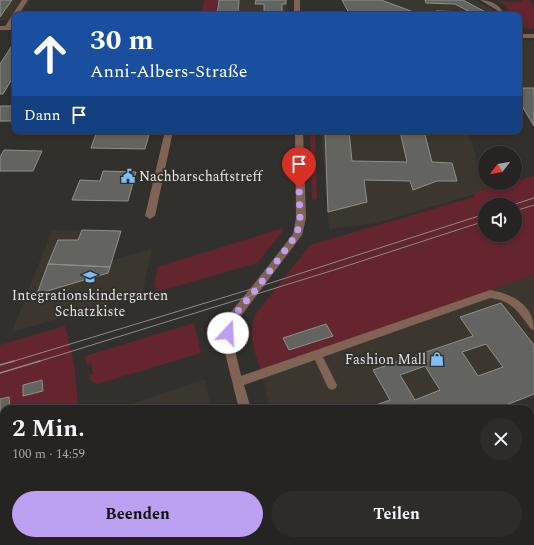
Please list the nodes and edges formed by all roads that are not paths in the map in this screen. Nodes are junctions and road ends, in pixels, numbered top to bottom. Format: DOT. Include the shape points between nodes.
graph roads {
  1 [pos="25,0"];
  2 [pos="297,0"];
  3 [pos="483,0"];
  4 [pos="16,12"];
  5 [pos="297,12"];
  6 [pos="500,12"];
  7 [pos="12,17"];
  8 [pos="3,28"];
  9 [pos="522,36"];
  10 [pos="534,36"];
  11 [pos="168,134"];
  12 [pos="299,134"];
  13 [pos="150,216"];
  14 [pos="534,326"];
  15 [pos="316,354"];
  16 [pos="238,382"];
  17 [pos="332,385"];
  18 [pos="244,405"];
  1 -- 4 [label="lane"];
  2 -- 5 [label="street"];
  3 -- 6 [label="street"];
  7 -- 8 [label="lane"];
  9 -- 10 [label="street"];
  11 -- 13 [label="street"];
  12 -- 16 [label="street" via="299,229 288,248 230,324 229,345"];
  14 -- 15 [label="lane" via="515,301 505,296 490,294"];
  15 -- 16 [label="lane"];
  15 -- 17 [label="lane"];
  16 -- 18 [label="street"];
}
